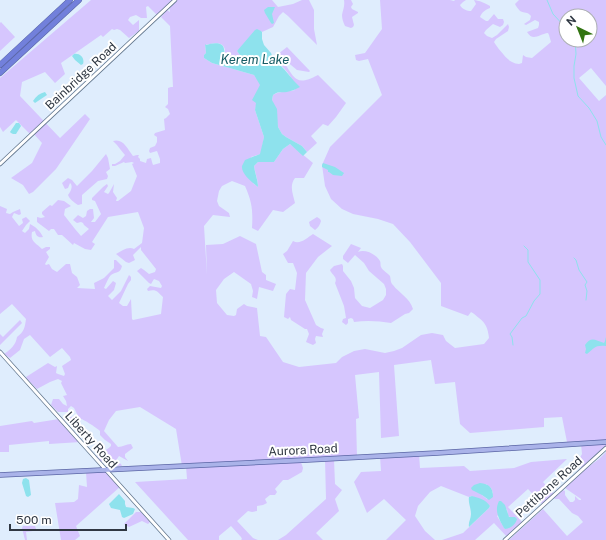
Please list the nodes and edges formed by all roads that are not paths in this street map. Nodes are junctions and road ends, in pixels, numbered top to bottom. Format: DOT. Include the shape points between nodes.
graph roads {
  1 [pos="70,0"];
  2 [pos="79,0"];
  3 [pos="174,0"];
  4 [pos="0,65"];
  5 [pos="0,73"];
  6 [pos="0,164"];
  7 [pos="0,352"];
  8 [pos="606,442"];
  9 [pos="606,448"];
  10 [pos="106,471"];
  11 [pos="0,475"];
  12 [pos="169,540"];
  13 [pos="505,540"];
  1 -- 4 [label="highway"];
  2 -- 5 [label="highway"];
  3 -- 6 [label="street, Bainbridge Road"];
  7 -- 10 [label="street, Liberty Road"];
  8 -- 10 [label="main road, Aurora Road"];
  9 -- 13 [label="street, Pettibone Road"];
  10 -- 11 [label="main road, Aurora Road"];
  10 -- 12 [label="street, Liberty Road"];
}
